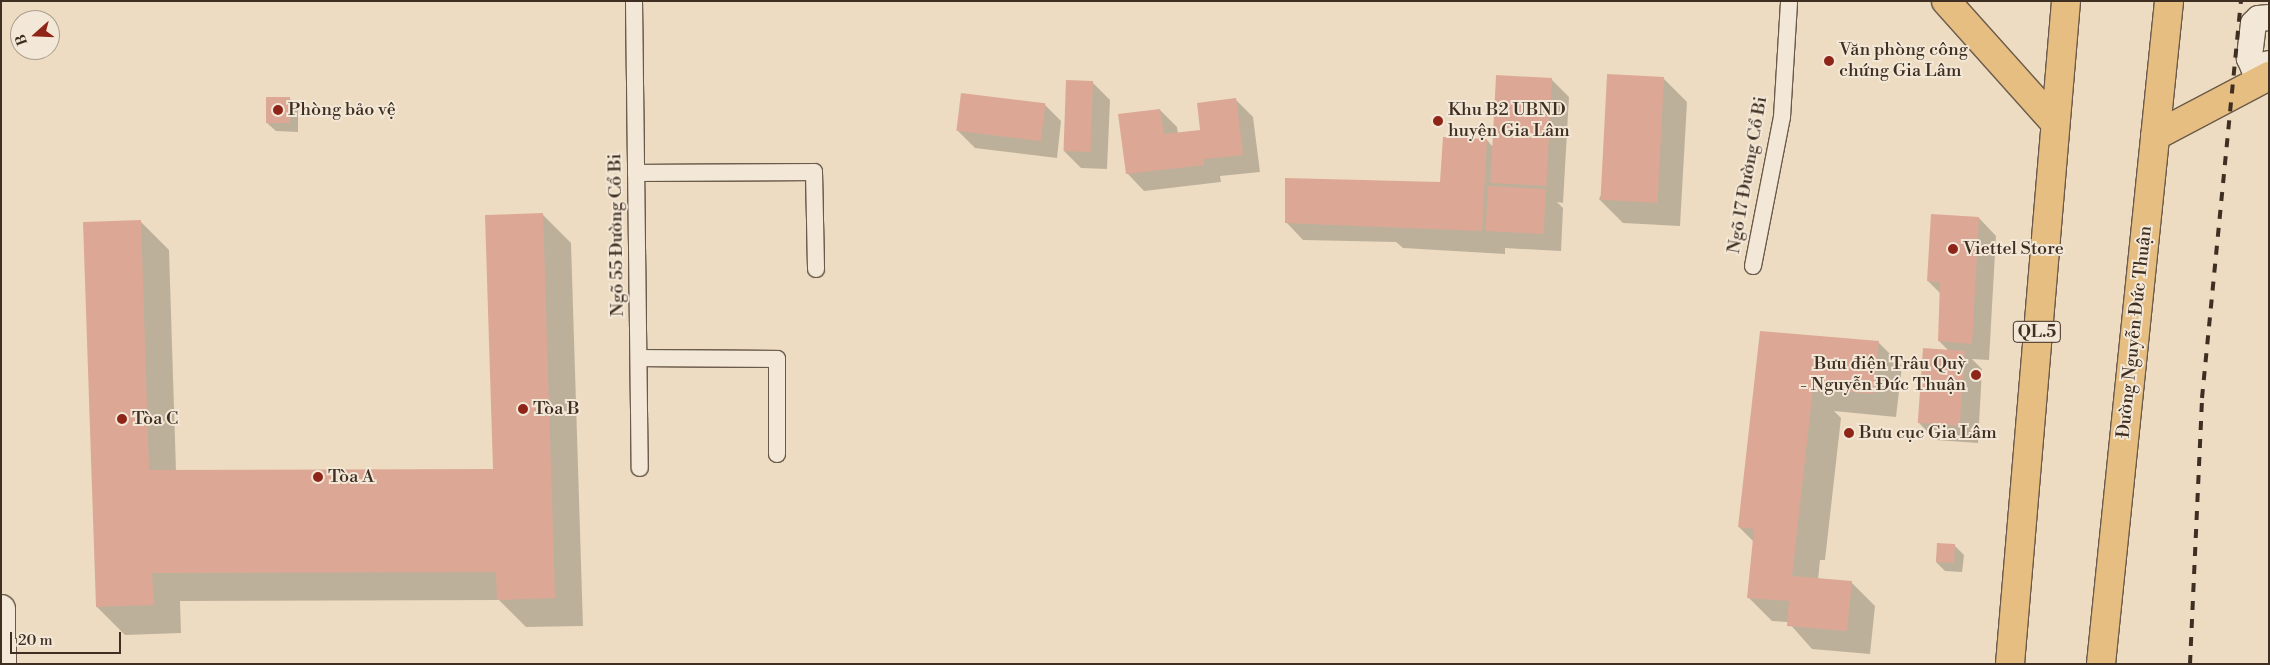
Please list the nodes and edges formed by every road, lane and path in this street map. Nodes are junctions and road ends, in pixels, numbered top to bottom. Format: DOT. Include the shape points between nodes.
graph roads {
  1 [pos="634,1"];
  2 [pos="1789,1"];
  3 [pos="1946,1"];
  4 [pos="2066,1"];
  5 [pos="2169,1"];
  6 [pos="2269,16"];
  7 [pos="2269,63"];
  8 [pos="2269,76"];
  9 [pos="2054,122"];
  10 [pos="2155,136"];
  11 [pos="636,173"];
  12 [pos="1753,266"];
  13 [pos="816,269"];
  14 [pos="639,358"];
  15 [pos="777,454"];
  16 [pos="640,468"];
  17 [pos="1,609"];
  18 [pos="2,664"];
  19 [pos="2010,664"];
  20 [pos="2101,664"];
  1 -- 11 [label="lane, Ngõ 55 Đường Cổ Bi"];
  2 -- 12 [label="lane, Ngõ 17 Đường Cổ Bi" via="1782,117"];
  3 -- 9 [label="highway"];
  4 -- 9 [label="highway, QL.5"];
  5 -- 10 [label="highway, Đường Nguyễn Đức Thuận"];
  6 -- 7 [label="street" via="2258,18 2253,23 2249,58 2253,67"];
  8 -- 10 [label="highway"];
  9 -- 19 [label="highway, QL.5"];
  10 -- 20 [label="highway, Đường Nguyễn Đức Thuận"];
  11 -- 13 [label="lane" via="814,172"];
  11 -- 14 [label="lane, Ngõ 55 Đường Cổ Bi"];
  14 -- 15 [label="lane" via="777,359"];
  14 -- 16 [label="lane, Ngõ 55 Đường Cổ Bi"];
  17 -- 18 [label="street"];
}
